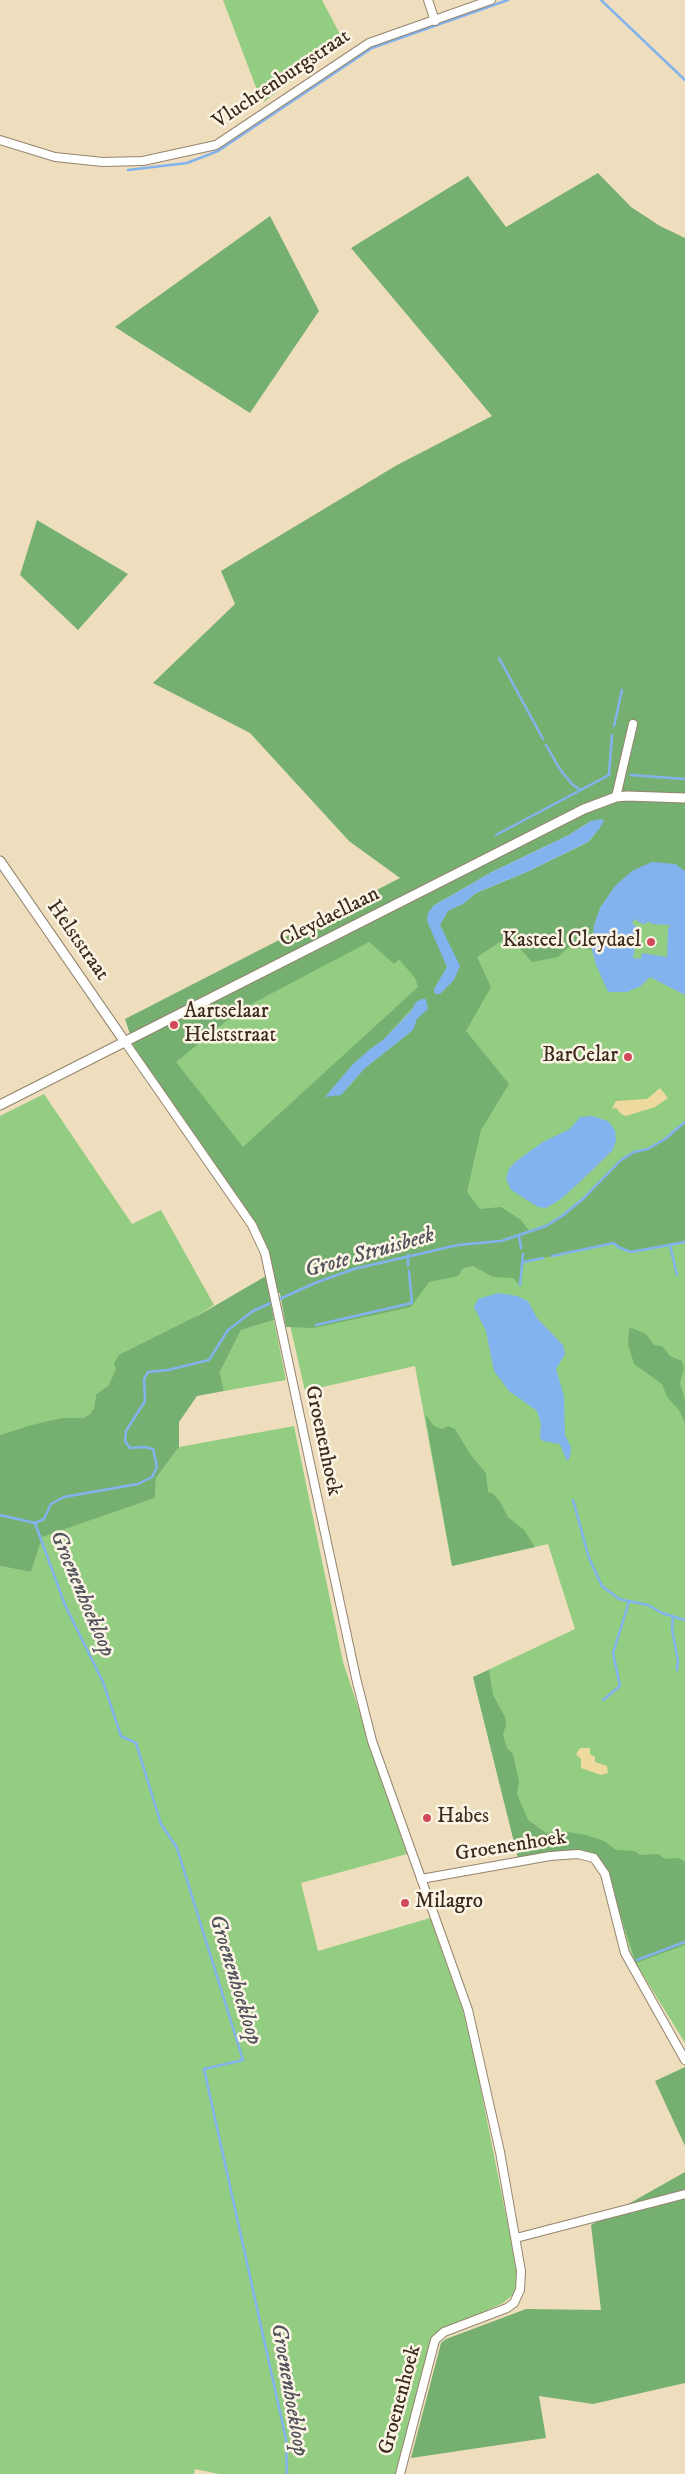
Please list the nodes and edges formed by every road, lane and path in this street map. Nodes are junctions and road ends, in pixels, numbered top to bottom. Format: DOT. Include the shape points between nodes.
graph roads {
  1 [pos="428,0"];
  2 [pos="491,0"];
  3 [pos="435,21"];
  4 [pos="0,140"];
  5 [pos="632,724"];
  6 [pos="616,797"];
  7 [pos="685,798"];
  8 [pos="0,861"];
  9 [pos="124,1042"];
  10 [pos="0,1105"];
  11 [pos="421,1879"];
  12 [pos="685,2060"];
  13 [pos="685,2194"];
  14 [pos="516,2238"];
  15 [pos="400,2474"];
  1 -- 3 [label="street"];
  2 -- 3 [label="street, Vluchtenburgstraat"];
  3 -- 4 [label="street, Vluchtenburgstraat" via="369,43 216,146 143,162 104,162 55,157"];
  5 -- 6 [label="street"];
  6 -- 7 [label="street, Cleydaellaan"];
  6 -- 9 [label="street, Cleydaellaan" via="584,809"];
  8 -- 9 [label="street, Helststraat"];
  9 -- 10 [label="street, Cleydaellaan"];
  9 -- 11 [label="street, Groenenhoek" via="258,1234 266,1253 356,1678 372,1741"];
  11 -- 12 [label="street, Groenenhoek" via="550,1856 578,1854 594,1858 605,1874 625,1953"];
  11 -- 14 [label="street, Groenenhoek" via="468,2010"];
  13 -- 14 [label="street"];
  14 -- 15 [label="street, Groenenhoek" via="522,2281 517,2297 508,2308 444,2332 436,2340"];
}
